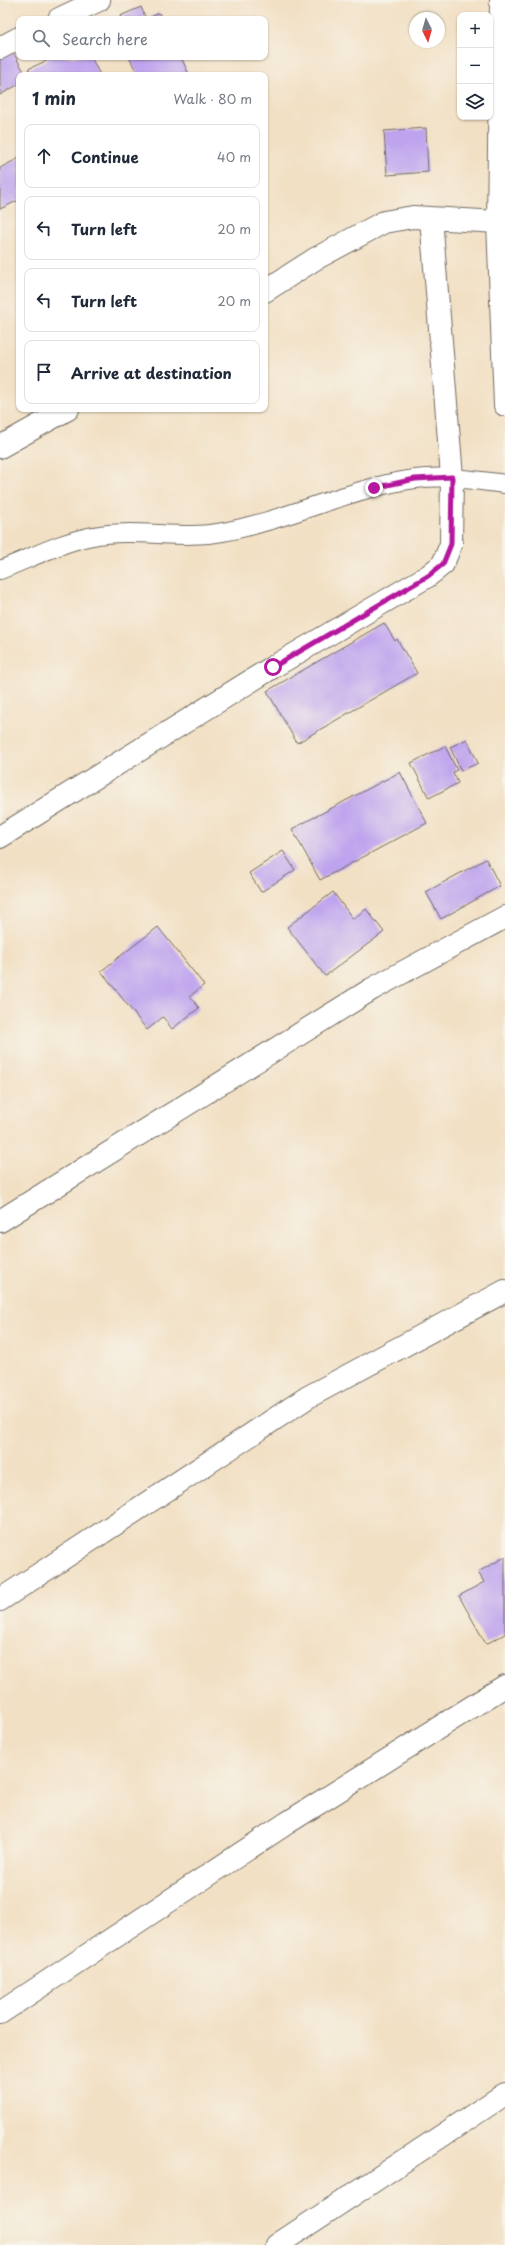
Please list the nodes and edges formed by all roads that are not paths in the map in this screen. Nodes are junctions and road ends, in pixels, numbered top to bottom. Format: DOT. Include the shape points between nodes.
graph roads {
  1 [pos="99,0"];
  2 [pos="501,0"];
  3 [pos="65,16"];
  4 [pos="16,40"];
  5 [pos="0,48"];
  6 [pos="431,218"];
  7 [pos="498,222"];
  8 [pos="268,289"];
  9 [pos="505,405"];
  10 [pos="62,412"];
  11 [pos="0,446"];
  12 [pos="452,477"];
  13 [pos="505,484"];
  14 [pos="0,570"];
  15 [pos="0,837"];
  16 [pos="505,917"];
  17 [pos="0,1221"];
  18 [pos="505,1291"];
  19 [pos="0,1600"];
  20 [pos="505,1686"];
  21 [pos="0,2013"];
  22 [pos="505,2094"];
  23 [pos="277,2245"];
  1 -- 3 [label="street"];
  2 -- 7 [label="street"];
  4 -- 5 [label="street"];
  6 -- 7 [label="street"];
  6 -- 8 [label="street" via="413,217 384,222 315,259"];
  6 -- 12 [label="street"];
  7 -- 9 [label="street"];
  10 -- 11 [label="street"];
  12 -- 13 [label="lane"];
  12 -- 14 [label="lane" via="415,479 374,488 256,525 221,532 187,535 94,535 64,544"];
  12 -- 15 [label="street" via="451,544 443,564 428,576 273,667"];
  16 -- 17 [label="street" via="372,989"];
  18 -- 19 [label="street" via="308,1397"];
  20 -- 21 [label="street" via="287,1824"];
  22 -- 23 [label="street"];
}
